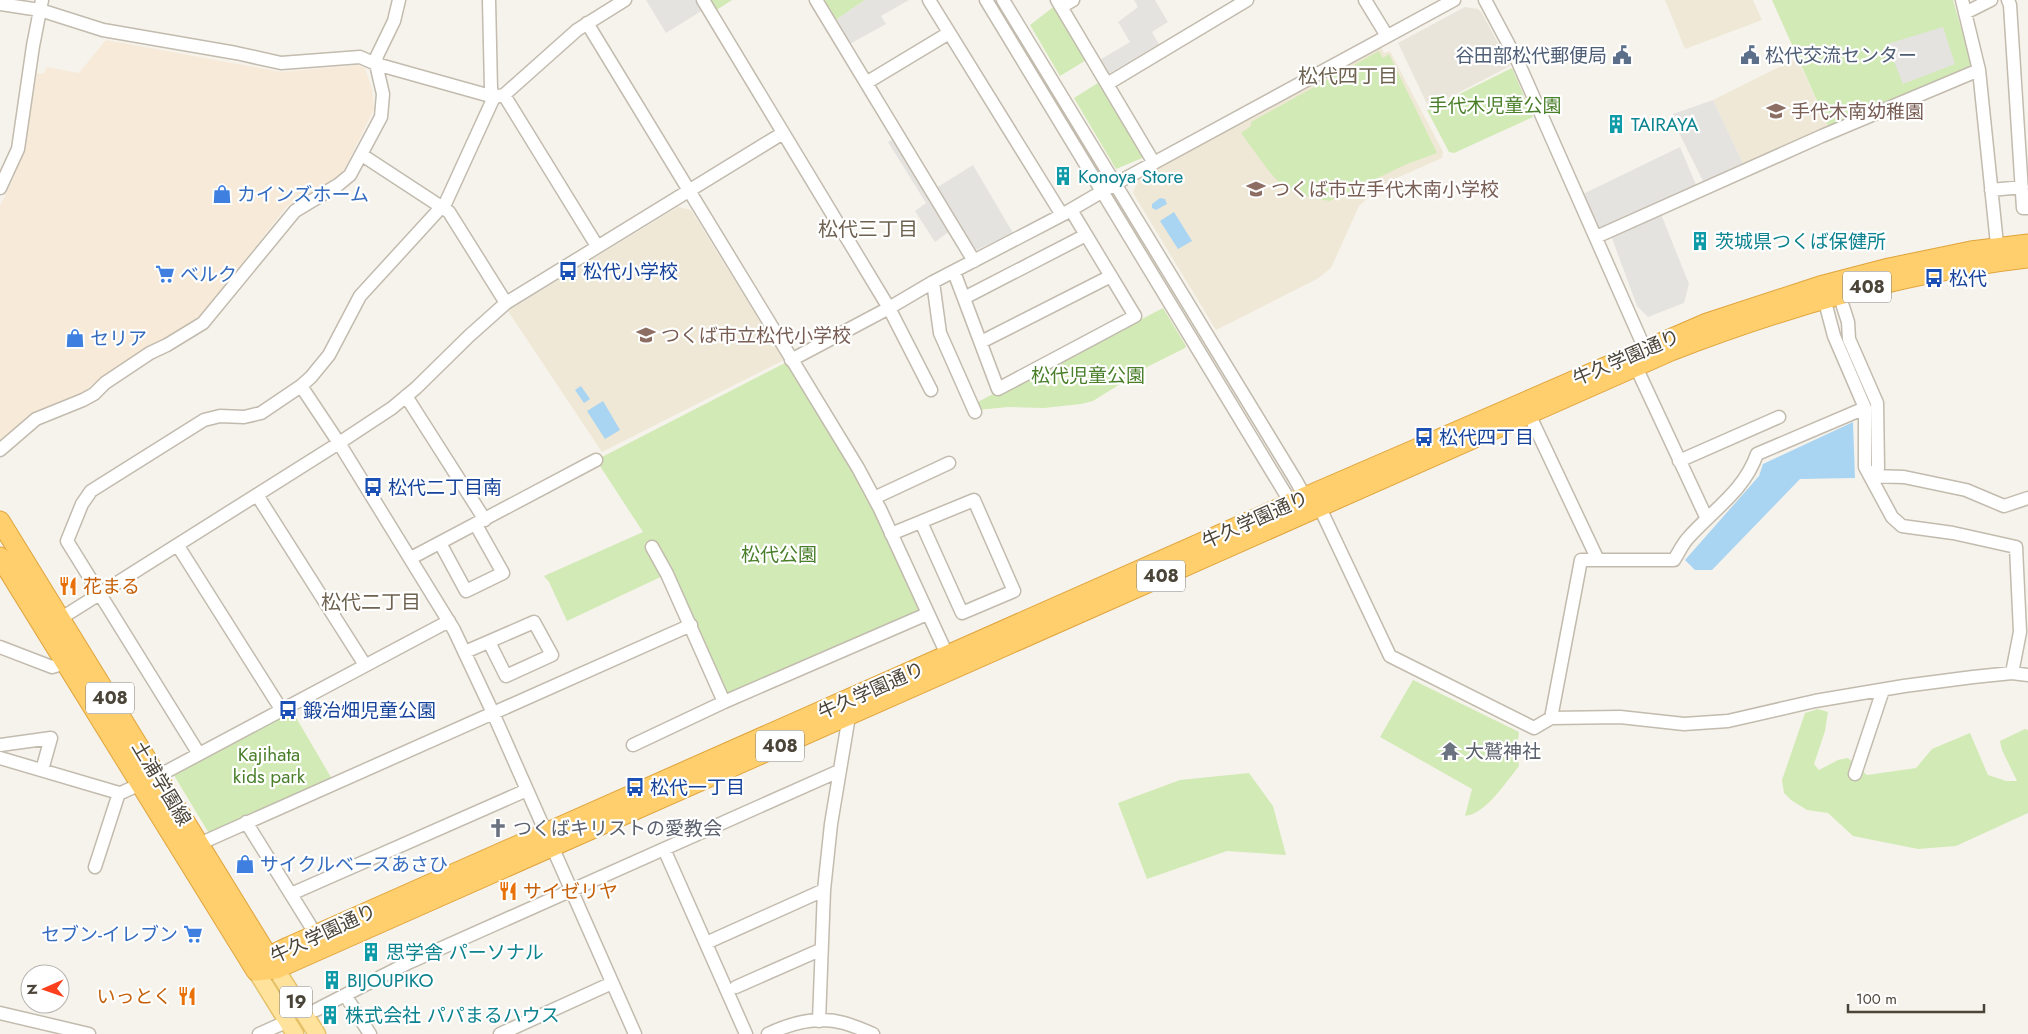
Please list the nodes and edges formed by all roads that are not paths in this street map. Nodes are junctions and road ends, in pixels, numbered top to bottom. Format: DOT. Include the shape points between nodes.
graph roads {
  1 [pos="399,0"];
  2 [pos="489,0"];
  3 [pos="625,0"];
  4 [pos="703,0"];
  5 [pos="816,0"];
  6 [pos="929,0"];
  7 [pos="986,0"];
  8 [pos="1003,0"];
  9 [pos="1073,0"];
  10 [pos="1247,0"];
  11 [pos="1365,0"];
  12 [pos="1454,0"];
  13 [pos="1485,0"];
  14 [pos="1991,0"];
  15 [pos="2008,0"];
  16 [pos="0,4"];
  17 [pos="1059,4"];
  18 [pos="41,5"];
  19 [pos="1963,6"];
  20 [pos="587,23"];
  21 [pos="949,33"];
  22 [pos="1387,36"];
  23 [pos="376,64"];
  24 [pos="1979,70"];
  25 [pos="866,83"];
  26 [pos="1107,84"];
  27 [pos="499,96"];
  28 [pos="783,133"];
  29 [pos="362,155"];
  30 [pos="1154,163"];
  31 [pos="1115,184"];
  32 [pos="2022,187"];
  33 [pos="0,188"];
  34 [pos="1991,190"];
  35 [pos="1102,191"];
  36 [pos="688,192"];
  37 [pos="442,207"];
  38 [pos="2028,208"];
  39 [pos="1067,212"];
  40 [pos="1086,235"];
  41 [pos="1596,237"];
  42 [pos="2028,244"];
  43 [pos="597,246"];
  44 [pos="1998,255"];
  45 [pos="2028,258"];
  46 [pos="974,262"];
  47 [pos="954,272"];
  48 [pos="1111,276"];
  49 [pos="933,282"];
  50 [pos="1832,296"];
  51 [pos="964,298"];
  52 [pos="506,304"];
  53 [pos="889,308"];
  54 [pos="981,342"];
  55 [pos="1644,359"];
  56 [pos="791,360"];
  57 [pos="301,386"];
  58 [pos="931,390"];
  59 [pos="406,396"];
  60 [pos="1865,408"];
  61 [pos="975,412"];
  62 [pos="1530,414"];
  63 [pos="1779,417"];
  64 [pos="339,443"];
  65 [pos="0,450"];
  66 [pos="596,460"];
  67 [pos="1679,461"];
  68 [pos="949,463"];
  69 [pos="1871,476"];
  70 [pos="257,495"];
  71 [pos="874,498"];
  72 [pos="2028,498"];
  73 [pos="1305,505"];
  74 [pos="1707,519"];
  75 [pos="0,520"];
  76 [pos="480,522"];
  77 [pos="921,522"];
  78 [pos="892,534"];
  79 [pos="440,544"];
  80 [pos="178,546"];
  81 [pos="652,547"];
  82 [pos="0,557"];
  83 [pos="411,558"];
  84 [pos="1597,558"];
  85 [pos="101,594"];
  86 [pos="927,614"];
  87 [pos="61,619"];
  88 [pos="449,621"];
  89 [pos="691,625"];
  90 [pos="44,629"];
  91 [pos="489,642"];
  92 [pos="0,647"];
  93 [pos="465,652"];
  94 [pos="950,662"];
  95 [pos="65,663"];
  96 [pos="365,665"];
  97 [pos="2012,673"];
  98 [pos="2028,675"];
  99 [pos="1883,690"];
  100 [pos="724,702"];
  101 [pos="281,709"];
  102 [pos="493,713"];
  103 [pos="849,716"];
  104 [pos="1551,718"];
  105 [pos="633,745"];
  106 [pos="0,746"];
  107 [pos="199,754"];
  108 [pos="0,758"];
  109 [pos="42,770"];
  110 [pos="839,771"];
  111 [pos="1855,774"];
  112 [pos="158,776"];
  113 [pos="141,784"];
  114 [pos="527,790"];
  115 [pos="119,794"];
  116 [pos="246,822"];
  117 [pos="549,840"];
  118 [pos="198,844"];
  119 [pos="664,849"];
  120 [pos="95,867"];
  121 [pos="572,890"];
  122 [pos="824,890"];
  123 [pos="291,894"];
  124 [pos="310,925"];
  125 [pos="706,943"];
  126 [pos="820,950"];
  127 [pos="267,965"];
  128 [pos="612,984"];
  129 [pos="736,988"];
  130 [pos="345,995"];
  131 [pos="316,1010"];
  132 [pos="0,1013"];
  133 [pos="819,1020"];
  134 [pos="43,1028"];
  135 [pos="290,1028"];
  136 [pos="89,1034"];
  137 [pos="259,1034"];
  138 [pos="317,1034"];
  139 [pos="370,1034"];
  140 [pos="500,1034"];
  141 [pos="635,1034"];
  142 [pos="746,1034"];
  143 [pos="768,1034"];
  144 [pos="873,1034"];
  1 -- 23 [label="street"];
  2 -- 27 [label="street" via="491,89"];
  3 -- 20 [label="street"];
  4 -- 28 [label="street"];
  5 -- 25 [label="street"];
  6 -- 21 [label="street"];
  7 -- 35 [label="street"];
  8 -- 31 [label="street"];
  9 -- 17 [label="street"];
  10 -- 26 [label="street"];
  11 -- 22 [label="street"];
  12 -- 22 [label="street"];
  13 -- 41 [label="street" via="1518,62"];
  14 -- 19 [label="street"];
  15 -- 32 [label="street"];
  16 -- 18 [label="street"];
  17 -- 26 [label="street"];
  18 -- 23 [label="street" via="103,30 281,64 360,57"];
  18 -- 33 [label="street" via="18,149"];
  19 -- 24 [label="street"];
  20 -- 27 [label="street"];
  20 -- 36 [label="street"];
  21 -- 25 [label="street"];
  21 -- 39 [label="street"];
  22 -- 30 [label="street"];
  23 -- 27 [label="street"];
  23 -- 29 [label="street" via="383,106"];
  24 -- 34 [label="street"];
  24 -- 41 [label="street"];
  25 -- 46 [label="street"];
  26 -- 30 [label="street"];
  27 -- 37 [label="street"];
  27 -- 43 [label="street" via="555,174"];
  28 -- 36 [label="street"];
  28 -- 53 [label="street"];
  29 -- 37 [label="street"];
  29 -- 65 [label="street" via="350,175 296,211 203,323 105,383 94,394 36,419"];
  30 -- 31 [label="street"];
  31 -- 35 [label="street"];
  31 -- 73 [label="street"];
  32 -- 34 [label="street"];
  32 -- 38 [label="street" via="2023,208"];
  34 -- 44 [label="street"];
  35 -- 39 [label="street"];
  35 -- 73 [label="street"];
  36 -- 43 [label="street"];
  36 -- 56 [label="street"];
  37 -- 52 [label="street" via="449,212"];
  37 -- 57 [label="street" via="360,296 329,355"];
  39 -- 40 [label="street"];
  39 -- 46 [label="street"];
  40 -- 48 [label="street"];
  40 -- 51 [label="street"];
  41 -- 55 [label="street"];
  42 -- 44 [label="highway, 牛久学園通り / 408"];
  43 -- 52 [label="street"];
  44 -- 45 [label="highway, 牛久学園通り / 408"];
  44 -- 50 [label="highway, 牛久学園通り / 408"];
  44 -- 55 [label="highway, 牛久学園通り / 408" via="1904,264 1820,286 1734,313"];
  46 -- 47 [label="street"];
  47 -- 49 [label="street"];
  47 -- 51 [label="street"];
  48 -- 54 [label="street"];
  48 -- 54 [label="street" via="1135,316 998,389"];
  49 -- 53 [label="street"];
  49 -- 61 [label="street" via="940,333"];
  50 -- 55 [label="highway, 牛久学園通り / 408"];
  50 -- 60 [label="street" via="1834,336"];
  50 -- 69 [label="street" via="1848,322 1849,338 1877,403 1878,468"];
  51 -- 54 [label="street"];
  52 -- 59 [label="street"];
  53 -- 56 [label="street"];
  53 -- 58 [label="street"];
  55 -- 62 [label="highway, 牛久学園通り / 408"];
  55 -- 67 [label="street"];
  55 -- 73 [label="highway, 牛久学園通り / 408"];
  56 -- 71 [label="street"];
  57 -- 64 [label="street"];
  57 -- 85 [label="street" via="261,413 204,420 91,491 67,541"];
  59 -- 64 [label="street"];
  59 -- 76 [label="street"];
  60 -- 69 [label="street" via="1865,467"];
  60 -- 74 [label="street" via="1757,454 1751,471 1738,488"];
  62 -- 73 [label="highway, 牛久学園通り / 408"];
  62 -- 84 [label="street"];
  63 -- 67 [label="street"];
  64 -- 70 [label="street"];
  64 -- 83 [label="street"];
  66 -- 76 [label="street"];
  67 -- 74 [label="street"];
  68 -- 71 [label="street"];
  69 -- 72 [label="street" via="1904,477 1966,490 2004,506"];
  69 -- 97 [label="street" via="1892,517 1902,526 2016,547 2020,632"];
  70 -- 80 [label="street"];
  70 -- 96 [label="street"];
  71 -- 78 [label="street"];
  73 -- 94 [label="highway, 牛久学園通り / 408"];
  73 -- 104 [label="street" via="1390,656 1534,728"];
  74 -- 84 [label="street" via="1687,538 1674,560"];
  75 -- 87 [label="highway, 土浦学園線 / 408"];
  76 -- 79 [label="street"];
  76 -- 79 [label="street" via="503,573 466,591"];
  77 -- 77 [label="street" via="974,500 1014,591 962,613"];
  77 -- 78 [label="street"];
  78 -- 86 [label="street"];
  79 -- 83 [label="street"];
  80 -- 85 [label="street"];
  80 -- 101 [label="street"];
  81 -- 89 [label="street"];
  82 -- 90 [label="highway, 土浦学園線 / 408"];
  83 -- 88 [label="street"];
  84 -- 104 [label="street" via="1581,560"];
  85 -- 87 [label="street"];
  85 -- 107 [label="street"];
  86 -- 94 [label="street"];
  86 -- 100 [label="street"];
  87 -- 90 [label="street"];
  87 -- 112 [label="highway, 土浦学園線 / 408"];
  88 -- 93 [label="street"];
  88 -- 96 [label="street"];
  89 -- 100 [label="street"];
  89 -- 102 [label="street"];
  90 -- 95 [label="highway, 土浦学園線 / 408"];
  91 -- 91 [label="street" via="534,622 552,656 506,676"];
  91 -- 93 [label="street"];
  92 -- 95 [label="street" via="52,667"];
  93 -- 102 [label="street"];
  94 -- 103 [label="highway, 牛久学園通り / 408"];
  94 -- 117 [label="highway, 牛久学園通り / 408"];
  95 -- 113 [label="highway, 土浦学園線 / 408"];
  96 -- 101 [label="street"];
  97 -- 98 [label="street"];
  97 -- 99 [label="street"];
  99 -- 104 [label="street" via="1815,701 1728,721 1684,724 1620,717"];
  99 -- 111 [label="street"];
  100 -- 105 [label="street"];
  101 -- 107 [label="street"];
  102 -- 114 [label="street"];
  102 -- 116 [label="street"];
  103 -- 110 [label="street"];
  103 -- 117 [label="highway, 牛久学園通り / 408"];
  106 -- 109 [label="street" via="51,738"];
  107 -- 112 [label="street"];
  108 -- 109 [label="street"];
  109 -- 115 [label="street"];
  110 -- 119 [label="street"];
  110 -- 122 [label="street"];
  112 -- 113 [label="street"];
  112 -- 118 [label="highway, 土浦学園線 / 408"];
  113 -- 115 [label="street"];
  113 -- 127 [label="highway, 土浦学園線 / 408"];
  114 -- 117 [label="street"];
  114 -- 123 [label="street"];
  115 -- 120 [label="street"];
  116 -- 118 [label="street"];
  116 -- 123 [label="street"];
  117 -- 121 [label="street"];
  117 -- 127 [label="highway, 牛久学園通り / 408"];
  118 -- 127 [label="highway, 土浦学園線 / 408"];
  119 -- 121 [label="street"];
  119 -- 125 [label="street"];
  121 -- 128 [label="street"];
  121 -- 130 [label="street" via="408,963"];
  122 -- 125 [label="street"];
  122 -- 126 [label="street"];
  123 -- 124 [label="street"];
  125 -- 142 [label="street"];
  126 -- 129 [label="street"];
  126 -- 133 [label="street"];
  127 -- 135 [label="main road, 19"];
  127 -- 138 [label="main road, 19"];
  128 -- 140 [label="street"];
  128 -- 141 [label="street"];
  130 -- 131 [label="street"];
  130 -- 139 [label="street"];
  132 -- 134 [label="street"];
  133 -- 143 [label="street" via="783,1027"];
  133 -- 144 [label="street" via="844,1023"];
  134 -- 136 [label="street"];
  135 -- 137 [label="street"];
}
